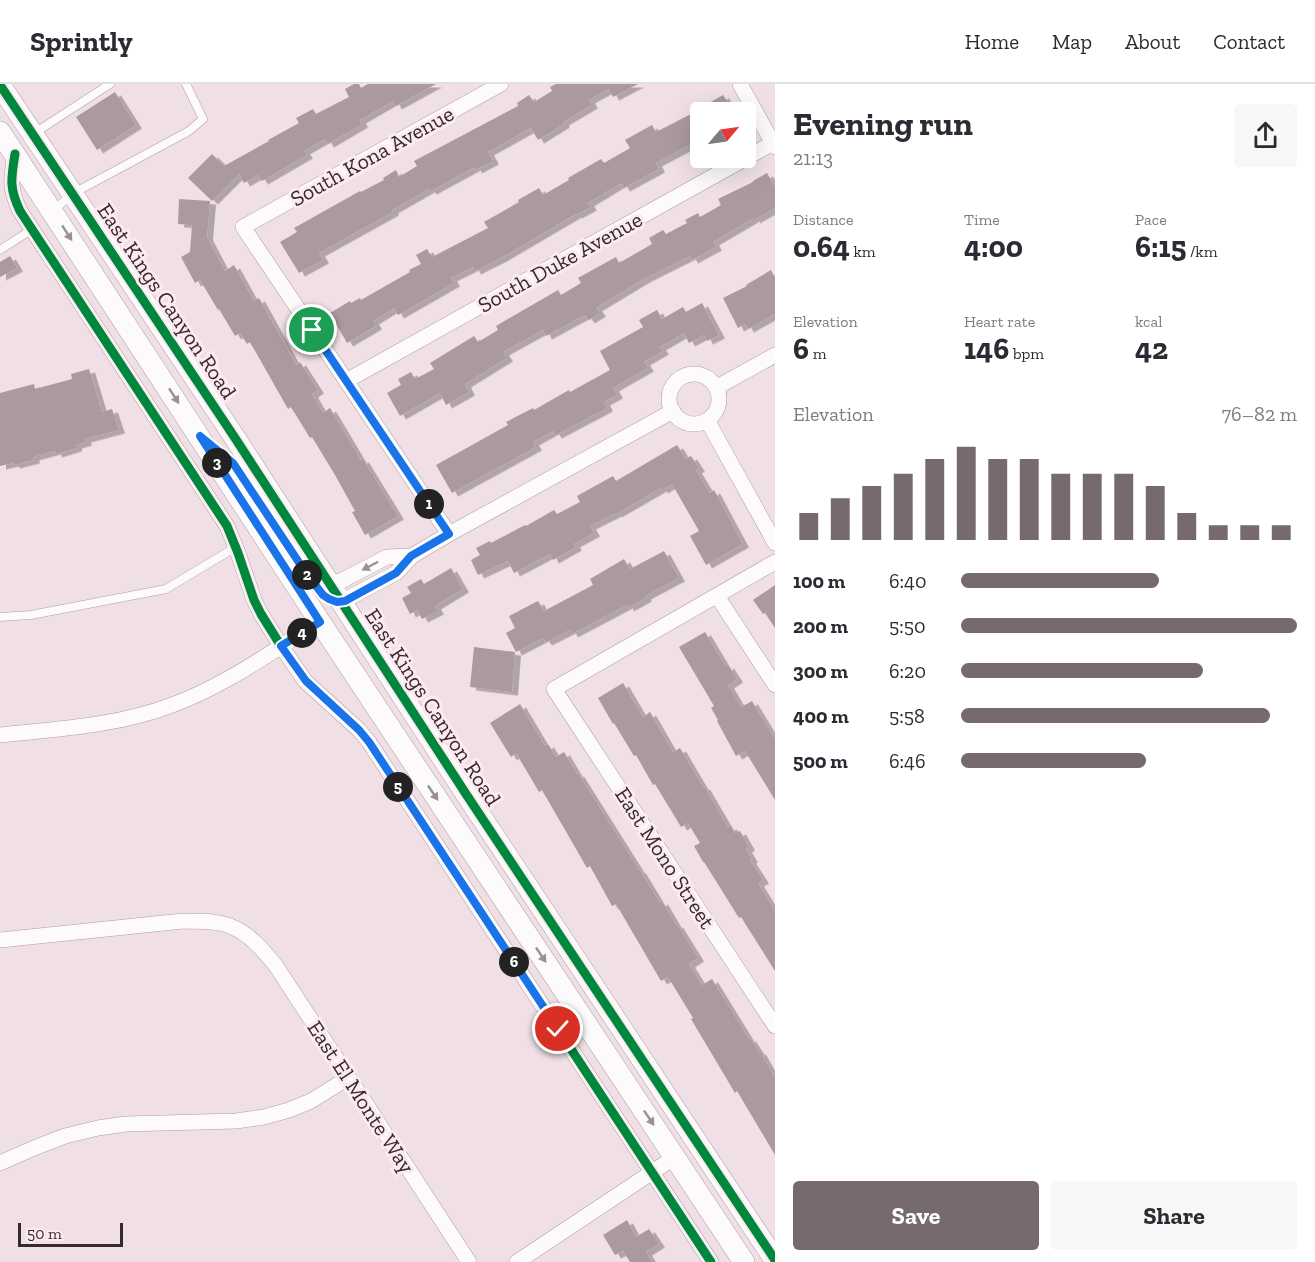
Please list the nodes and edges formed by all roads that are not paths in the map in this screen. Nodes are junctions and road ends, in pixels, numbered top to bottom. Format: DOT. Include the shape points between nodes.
graph roads {
  1 [pos="186,84"];
  2 [pos="501,84"];
  3 [pos="740,84"];
  4 [pos="0,85"];
  5 [pos="105,85"];
  6 [pos="0,132"];
  7 [pos="33,134"];
  8 [pos="774,145"];
  9 [pos="15,154"];
  10 [pos="72,194"];
  11 [pos="52,212"];
  12 [pos="32,230"];
  13 [pos="0,250"];
  14 [pos="775,355"];
  15 [pos="346,381"];
  16 [pos="717,387"];
  17 [pos="673,411"];
  18 [pos="707,420"];
  19 [pos="200,436"];
  20 [pos="449,534"];
  21 [pos="775,543"];
  22 [pos="236,547"];
  23 [pos="411,556"];
  24 [pos="775,562"];
  25 [pos="329,583"];
  26 [pos="717,596"];
  27 [pos="341,602"];
  28 [pos="0,617"];
  29 [pos="320,622"];
  30 [pos="281,646"];
  31 [pos="775,685"];
  32 [pos="0,735"];
  33 [pos="466,794"];
  34 [pos="0,940"];
  35 [pos="775,1026"];
  36 [pos="348,1078"];
  37 [pos="675,1157"];
  38 [pos="0,1163"];
  39 [pos="652,1172"];
  40 [pos="775,1260"];
  41 [pos="469,1262"];
  42 [pos="517,1262"];
  43 [pos="711,1262"];
  44 [pos="744,1262"];
  1 -- 10 [label="lane" via="203,119 189,131"];
  2 -- 15 [label="street, South Kona Avenue" via="243,227"];
  3 -- 8 [label="street"];
  4 -- 7 [label="main road, East Kings Canyon Road"];
  5 -- 7 [label="lane"];
  6 -- 9 [label="main road, East Kings Canyon Road"];
  7 -- 10 [label="main road, East Kings Canyon Road"];
  8 -- 15 [label="street, South Duke Avenue"];
  9 -- 11 [label="main road, East Kings Canyon Road"];
  9 -- 12 [label="street" via="12,196"];
  10 -- 11 [label="lane"];
  10 -- 25 [label="main road, East Kings Canyon Road"];
  11 -- 19 [label="main road, East Kings Canyon Road, one-way"];
  12 -- 13 [label="lane"];
  12 -- 22 [label="street" via="227,526"];
  14 -- 16 [label="street"];
  15 -- 20 [label="street"];
  16 -- 17 [label="street" via="695,374 680,379 670,393"];
  16 -- 18 [label="street" via="717,411"];
  17 -- 18 [label="street" via="686,423"];
  17 -- 20 [label="street"];
  18 -- 21 [label="street"];
  19 -- 27 [label="main road" via="233,463 316,587 329,599"];
  19 -- 29 [label="main road, East Kings Canyon Road"];
  20 -- 23 [label="street"];
  22 -- 28 [label="lane" via="166,590 32,615"];
  22 -- 30 [label="street" via="254,600"];
  23 -- 25 [label="street, one-way" via="387,557 341,582"];
  23 -- 27 [label="street" via="396,573"];
  24 -- 26 [label="street"];
  25 -- 27 [label="main road, East Kings Canyon Road"];
  26 -- 31 [label="street"];
  26 -- 35 [label="street, East Mono Street" via="554,689"];
  27 -- 33 [label="main road, East Kings Canyon Road"];
  29 -- 30 [label="street"];
  29 -- 33 [label="main road" via="329,620 342,628 435,768"];
  29 -- 37 [label="main road, East Kings Canyon Road, one-way"];
  30 -- 32 [label="street" via="203,692 138,716"];
  30 -- 39 [label="street" via="306,681 369,742"];
  33 -- 40 [label="main road, East Kings Canyon Road"];
  34 -- 36 [label="street, East El Monte Way" via="183,921 230,926 248,936 276,966"];
  36 -- 38 [label="street" via="311,1101 264,1118 98,1128"];
  36 -- 41 [label="street, East El Monte Way"];
  37 -- 39 [label="street"];
  37 -- 44 [label="main road, East Kings Canyon Road"];
  39 -- 42 [label="street"];
  39 -- 43 [label="street"];
}
